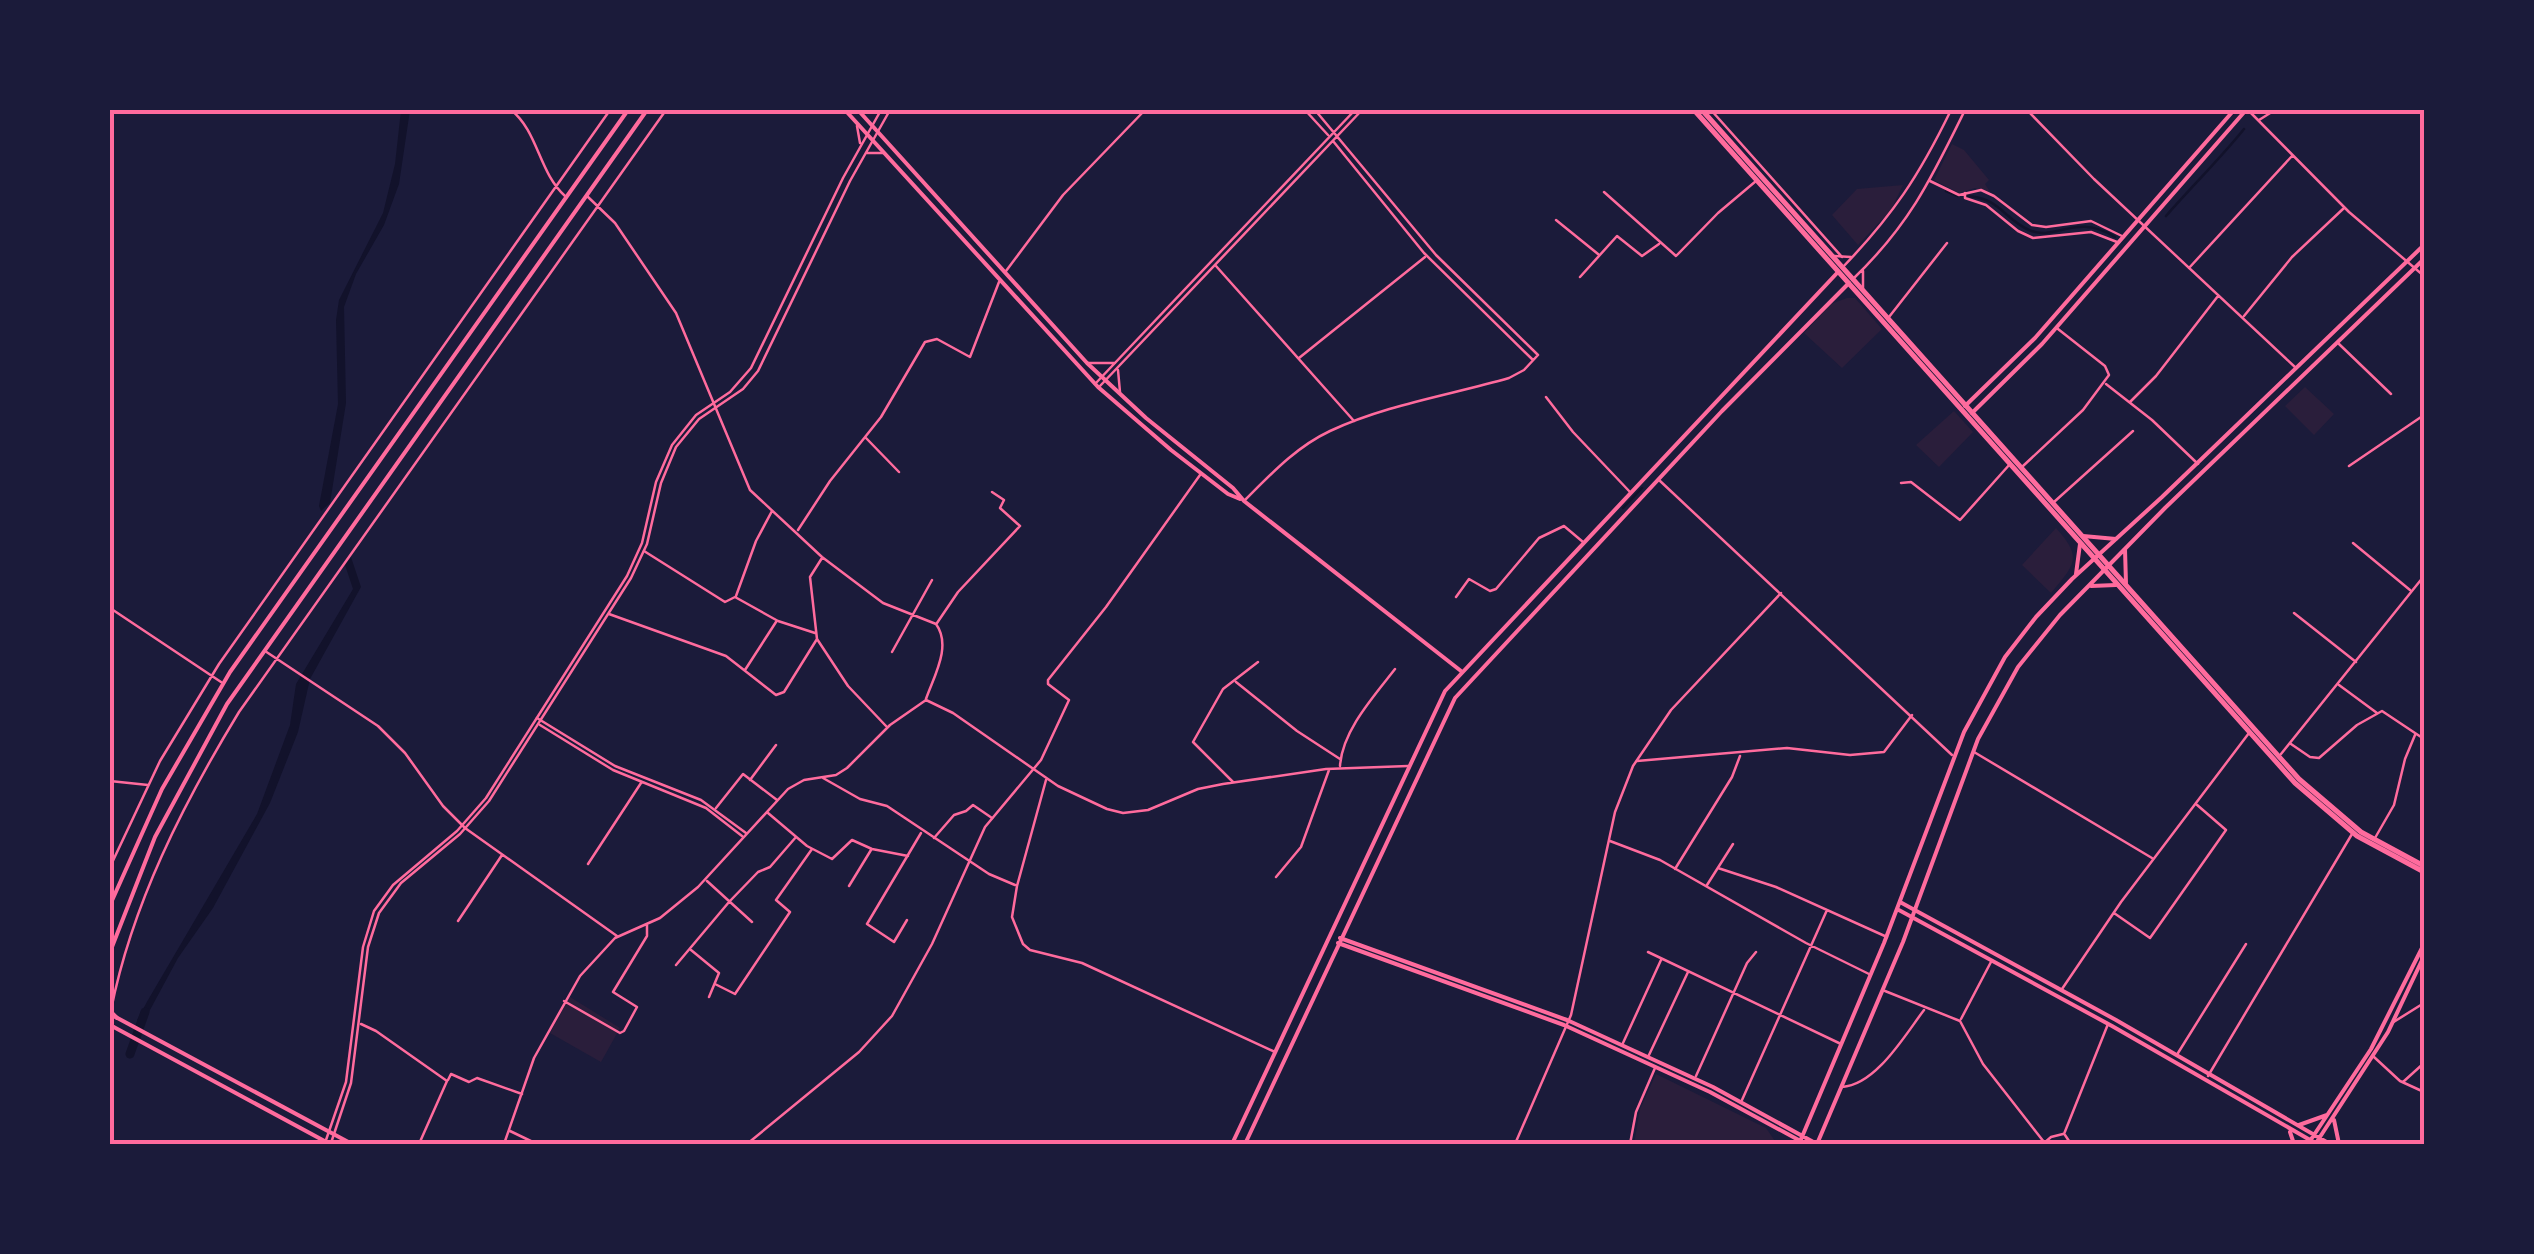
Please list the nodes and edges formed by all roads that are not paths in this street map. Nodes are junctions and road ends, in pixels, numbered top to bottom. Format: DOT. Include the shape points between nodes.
graph roads {
  1 [pos="511,110"];
  2 [pos="610,110"];
  3 [pos="628,110"];
  4 [pos="648,110"];
  5 [pos="666,110"];
  6 [pos="845,110"];
  7 [pos="859,110"];
  8 [pos="874,110"];
  9 [pos="881,110"];
  10 [pos="890,110"];
  11 [pos="1145,110"];
  12 [pos="1305,110"];
  13 [pos="1315,110"];
  14 [pos="1356,110"];
  15 [pos="1362,110"];
  16 [pos="1698,110"];
  17 [pos="1711,110"];
  18 [pos="1951,110"];
  19 [pos="1964,110"];
  20 [pos="2026,110"];
  21 [pos="2234,110"];
  22 [pos="2247,110"];
  23 [pos="2274,110"];
  24 [pos="854,120"];
  25 [pos="2258,120"];
  26 [pos="882,122"];
  27 [pos="871,125"];
  28 [pos="877,131"];
  29 [pos="866,133"];
  30 [pos="1336,134"];
  31 [pos="872,139"];
  32 [pos="1331,139"];
  33 [pos="888,143"];
  34 [pos="860,144"];
  35 [pos="864,153"];
  36 [pos="885,154"];
  37 [pos="2292,155"];
  38 [pos="1758,180"];
  39 [pos="1930,182"];
  40 [pos="556,188"];
  41 [pos="1604,192"];
  42 [pos="1965,192"];
  43 [pos="586,196"];
  44 [pos="566,197"];
  45 [pos="598,204"];
  46 [pos="2345,207"];
  47 [pos="1556,220"];
  48 [pos="2139,221"];
  49 [pos="2146,227"];
  50 [pos="2124,238"];
  51 [pos="1660,243"];
  52 [pos="1947,243"];
  53 [pos="2118,244"];
  54 [pos="2424,246"];
  55 [pos="1426,256"];
  56 [pos="1600,256"];
  57 [pos="1833,256"];
  58 [pos="1852,257"];
  59 [pos="1843,258"];
  60 [pos="2424,259"];
  61 [pos="2406,262"];
  62 [pos="1215,265"];
  63 [pos="1864,268"];
  64 [pos="2190,268"];
  65 [pos="2414,268"];
  66 [pos="1841,269"];
  67 [pos="1005,272"];
  68 [pos="2424,276"];
  69 [pos="1580,277"];
  70 [pos="1000,281"];
  71 [pos="1851,281"];
  72 [pos="1863,290"];
  73 [pos="2219,296"];
  74 [pos="2242,317"];
  75 [pos="1888,318"];
  76 [pos="2056,328"];
  77 [pos="2338,343"];
  78 [pos="1298,358"];
  79 [pos="1534,360"];
  80 [pos="1087,363"];
  81 [pos="1118,363"];
  82 [pos="2298,369"];
  83 [pos="1104,379"];
  84 [pos="2105,383"];
  85 [pos="1097,386"];
  86 [pos="2390,394"];
  87 [pos="1546,397"];
  88 [pos="1123,398"];
  89 [pos="2130,402"];
  90 [pos="715,404"];
  91 [pos="1964,407"];
  92 [pos="1970,414"];
  93 [pos="2424,414"];
  94 [pos="1354,422"];
  95 [pos="2133,431"];
  96 [pos="865,438"];
  97 [pos="2011,463"];
  98 [pos="2198,464"];
  99 [pos="2349,466"];
  100 [pos="2022,467"];
  101 [pos="899,472"];
  102 [pos="1201,474"];
  103 [pos="1658,479"];
  104 [pos="1901,483"];
  105 [pos="992,492"];
  106 [pos="1630,492"];
  107 [pos="1244,501"];
  108 [pos="2054,502"];
  109 [pos="772,510"];
  110 [pos="797,531"];
  111 [pos="2081,538"];
  112 [pos="2116,540"];
  113 [pos="1583,542"];
  114 [pos="2353,543"];
  115 [pos="2126,548"];
  116 [pos="644,551"];
  117 [pos="2097,556"];
  118 [pos="822,557"];
  119 [pos="2107,567"];
  120 [pos="2076,576"];
  121 [pos="2424,576"];
  122 [pos="932,580"];
  123 [pos="2123,585"];
  124 [pos="2086,588"];
  125 [pos="2412,591"];
  126 [pos="1781,593"];
  127 [pos="1456,597"];
  128 [pos="736,598"];
  129 [pos="110,608"];
  130 [pos="2294,613"];
  131 [pos="608,614"];
  132 [pos="912,614"];
  133 [pos="776,621"];
  134 [pos="936,624"];
  135 [pos="816,636"];
  136 [pos="264,650"];
  137 [pos="892,652"];
  138 [pos="276,658"];
  139 [pos="1258,662"];
  140 [pos="2356,662"];
  141 [pos="1394,669"];
  142 [pos="745,670"];
  143 [pos="1461,671"];
  144 [pos="212,674"];
  145 [pos="1234,681"];
  146 [pos="223,683"];
  147 [pos="2338,684"];
  148 [pos="926,700"];
  149 [pos="2377,712"];
  150 [pos="1912,715"];
  151 [pos="538,721"];
  152 [pos="888,728"];
  153 [pos="2250,732"];
  154 [pos="2416,733"];
  155 [pos="2424,739"];
  156 [pos="2290,743"];
  157 [pos="776,745"];
  158 [pos="1973,752"];
  159 [pos="1741,754"];
  160 [pos="2279,756"];
  161 [pos="1953,757"];
  162 [pos="1340,759"];
  163 [pos="1635,762"];
  164 [pos="1408,766"];
  165 [pos="1330,768"];
  166 [pos="1340,768"];
  167 [pos="1034,769"];
  168 [pos="822,776"];
  169 [pos="1046,778"];
  170 [pos="750,780"];
  171 [pos="110,781"];
  172 [pos="642,782"];
  173 [pos="1234,782"];
  174 [pos="148,785"];
  175 [pos="778,800"];
  176 [pos="2195,803"];
  177 [pos="715,809"];
  178 [pos="766,812"];
  179 [pos="992,818"];
  180 [pos="464,827"];
  181 [pos="922,831"];
  182 [pos="2352,833"];
  183 [pos="746,836"];
  184 [pos="796,837"];
  185 [pos="932,838"];
  186 [pos="1609,840"];
  187 [pos="2374,840"];
  188 [pos="1733,844"];
  189 [pos="812,849"];
  190 [pos="872,849"];
  191 [pos="502,854"];
  192 [pos="908,856"];
  193 [pos="2154,859"];
  194 [pos="970,862"];
  195 [pos="588,864"];
  196 [pos="110,867"];
  197 [pos="1718,868"];
  198 [pos="1675,869"];
  199 [pos="2424,869"];
  200 [pos="1276,877"];
  201 [pos="706,880"];
  202 [pos="849,886"];
  203 [pos="1017,886"];
  204 [pos="1706,888"];
  205 [pos="729,902"];
  206 [pos="1900,902"];
  207 [pos="110,906"];
  208 [pos="1898,909"];
  209 [pos="1916,909"];
  210 [pos="1826,910"];
  211 [pos="2114,913"];
  212 [pos="1913,916"];
  213 [pos="908,920"];
  214 [pos="458,922"];
  215 [pos="752,922"];
  216 [pos="647,924"];
  217 [pos="618,936"];
  218 [pos="1886,937"];
  219 [pos="1339,941"];
  220 [pos="2246,944"];
  221 [pos="2424,944"];
  222 [pos="1810,946"];
  223 [pos="690,949"];
  224 [pos="110,952"];
  225 [pos="1648,952"];
  226 [pos="1756,952"];
  227 [pos="2424,956"];
  228 [pos="1662,958"];
  229 [pos="1992,960"];
  230 [pos="676,965"];
  231 [pos="1689,970"];
  232 [pos="1871,975"];
  233 [pos="715,984"];
  234 [pos="1884,990"];
  235 [pos="2061,990"];
  236 [pos="1733,992"];
  237 [pos="708,997"];
  238 [pos="564,1001"];
  239 [pos="2424,1003"];
  240 [pos="1925,1008"];
  241 [pos="110,1012"];
  242 [pos="1782,1015"];
  243 [pos="1960,1020"];
  244 [pos="2392,1022"];
  245 [pos="359,1024"];
  246 [pos="1568,1024"];
  247 [pos="2108,1024"];
  248 [pos="111,1027"];
  249 [pos="1842,1044"];
  250 [pos="1622,1045"];
  251 [pos="1274,1052"];
  252 [pos="2176,1056"];
  253 [pos="2374,1056"];
  254 [pos="1648,1057"];
  255 [pos="2424,1063"];
  256 [pos="1656,1066"];
  257 [pos="2208,1076"];
  258 [pos="1695,1079"];
  259 [pos="447,1081"];
  260 [pos="2402,1082"];
  261 [pos="1842,1087"];
  262 [pos="2424,1092"];
  263 [pos="522,1094"];
  264 [pos="1741,1102"];
  265 [pos="2333,1115"];
  266 [pos="2296,1125"];
  267 [pos="2288,1128"];
  268 [pos="508,1130"];
  269 [pos="332,1134"];
  270 [pos="2064,1134"];
  271 [pos="1802,1141"];
  272 [pos="2314,1141"];
  273 [pos="329,1143"];
  274 [pos="2043,1143"];
  275 [pos="352,1144"];
  276 [pos="420,1144"];
  277 [pos="504,1144"];
  278 [pos="536,1144"];
  279 [pos="748,1144"];
  280 [pos="1232,1144"];
  281 [pos="1245,1144"];
  282 [pos="1515,1144"];
  283 [pos="1630,1144"];
  284 [pos="1817,1144"];
  285 [pos="2071,1144"];
  286 [pos="2294,1144"];
  287 [pos="2330,1144"];
  288 [pos="2339,1144"];
  1 -- 40 [label="street"];
  2 -- 40 [label="street"];
  3 -- 44 [label="main road"];
  4 -- 43 [label="main road"];
  5 -- 45 [label="street"];
  6 -- 24 [label="main road"];
  7 -- 8 [label="street"];
  7 -- 27 [label="main road"];
  9 -- 27 [label="street"];
  10 -- 26 [label="street"];
  11 -- 67 [label="street" via="1063,196"];
  12 -- 32 [label="street"];
  13 -- 30 [label="street"];
  14 -- 30 [label="street"];
  15 -- 30 [label="street"];
  16 -- 38 [label="highway"];
  16 -- 57 [label="highway"];
  17 -- 59 [label="street"];
  18 -- 58 [label="street" via="1906,194"];
  19 -- 39 [label="street"];
  20 -- 48 [label="street"];
  21 -- 48 [label="main road"];
  22 -- 25 [label="street"];
  22 -- 49 [label="main road"];
  23 -- 25 [label="street"];
  24 -- 29 [label="main road"];
  24 -- 34 [label="street"];
  25 -- 37 [label="street"];
  26 -- 28 [label="street"];
  26 -- 33 [label="street"];
  27 -- 28 [label="main road"];
  27 -- 29 [label="street"];
  28 -- 31 [label="street"];
  28 -- 33 [label="main road"];
  29 -- 31 [label="main road"];
  29 -- 34 [label="street"];
  30 -- 32 [label="street"];
  30 -- 79 [label="street" via="1436,256 1538,354"];
  31 -- 35 [label="street"];
  31 -- 36 [label="main road"];
  32 -- 55 [label="street"];
  32 -- 62 [label="street"];
  32 -- 81 [label="street"];
  33 -- 67 [label="main road"];
  34 -- 90 [label="street" via="751,368"];
  35 -- 36 [label="street"];
  35 -- 90 [label="street" via="758,371 743,389"];
  36 -- 70 [label="main road"];
  37 -- 46 [label="street"];
  37 -- 64 [label="street"];
  38 -- 51 [label="street" via="1676,256"];
  38 -- 66 [label="highway"];
  39 -- 42 [label="street"];
  39 -- 63 [label="street" via="1901,229"];
  40 -- 44 [label="street"];
  40 -- 144 [label="street"];
  41 -- 51 [label="street"];
  42 -- 50 [label="street" via="1994,196 2037,226 2096,222"];
  42 -- 53 [label="street" via="2033,238 2091,232"];
  43 -- 45 [label="street"];
  43 -- 136 [label="main road"];
  44 -- 146 [label="main road"];
  45 -- 90 [label="street" via="668,300"];
  45 -- 138 [label="street"];
  46 -- 61 [label="street"];
  46 -- 74 [label="street" via="2292,256"];
  47 -- 56 [label="street"];
  48 -- 49 [label="street"];
  48 -- 50 [label="main road"];
  49 -- 64 [label="street"];
  49 -- 76 [label="main road"];
  50 -- 53 [label="main road"];
  51 -- 56 [label="street" via="1642,256 1617,236"];
  52 -- 75 [label="street"];
  53 -- 91 [label="main road" via="2022,353"];
  54 -- 61 [label="main road"];
  55 -- 78 [label="street"];
  55 -- 79 [label="street"];
  56 -- 69 [label="street"];
  57 -- 59 [label="street"];
  57 -- 66 [label="highway"];
  58 -- 59 [label="street"];
  58 -- 66 [label="street"];
  60 -- 65 [label="main road"];
  61 -- 65 [label="street"];
  61 -- 82 [label="main road"];
  62 -- 78 [label="street"];
  62 -- 81 [label="street"];
  63 -- 71 [label="street"];
  63 -- 72 [label="street"];
  64 -- 73 [label="street"];
  65 -- 68 [label="street"];
  65 -- 77 [label="main road"];
  66 -- 71 [label="highway"];
  66 -- 106 [label="main road"];
  67 -- 80 [label="main road"];
  70 -- 85 [label="main road"];
  70 -- 96 [label="street" via="970,356 928,341"];
  71 -- 72 [label="highway"];
  71 -- 91 [label="highway"];
  71 -- 103 [label="main road"];
  72 -- 75 [label="highway"];
  73 -- 74 [label="street"];
  73 -- 89 [label="street"];
  74 -- 82 [label="street"];
  75 -- 91 [label="highway"];
  76 -- 84 [label="street" via="2107,367"];
  76 -- 92 [label="main road"];
  77 -- 86 [label="street"];
  77 -- 115 [label="main road"];
  78 -- 94 [label="street"];
  79 -- 94 [label="street" via="1509,378"];
  80 -- 81 [label="street"];
  80 -- 83 [label="main road"];
  81 -- 83 [label="street"];
  81 -- 88 [label="street"];
  82 -- 98 [label="main road"];
  83 -- 85 [label="street"];
  83 -- 88 [label="main road"];
  84 -- 89 [label="street"];
  84 -- 100 [label="street"];
  85 -- 102 [label="main road"];
  87 -- 106 [label="street"];
  88 -- 107 [label="main road"];
  89 -- 98 [label="street"];
  90 -- 109 [label="street" via="746,482"];
  90 -- 116 [label="street" via="671,458"];
  90 -- 151 [label="street" via="696,415 672,445 632,565"];
  91 -- 92 [label="highway"];
  92 -- 97 [label="highway"];
  92 -- 100 [label="highway"];
  93 -- 99 [label="street"];
  94 -- 107 [label="street" via="1298,451"];
  95 -- 108 [label="street"];
  96 -- 101 [label="street"];
  96 -- 110 [label="street"];
  97 -- 104 [label="street" via="1960,520 1912,482"];
  97 -- 111 [label="highway"];
  98 -- 112 [label="main road"];
  100 -- 108 [label="highway"];
  102 -- 107 [label="main road"];
  102 -- 167 [label="street" via="1047,681 1069,702"];
  103 -- 126 [label="street"];
  103 -- 219 [label="main road" via="1465,684"];
  105 -- 134 [label="street" via="1020,526"];
  106 -- 113 [label="main road"];
  107 -- 143 [label="main road"];
  108 -- 111 [label="highway"];
  109 -- 110 [label="street"];
  109 -- 128 [label="street"];
  110 -- 118 [label="street"];
  111 -- 112 [label="main road"];
  111 -- 117 [label="highway"];
  111 -- 120 [label="main road"];
  112 -- 117 [label="main road"];
  113 -- 127 [label="street" via="1564,526 1539,538 1496,589 1469,580"];
  113 -- 143 [label="main road"];
  114 -- 125 [label="street"];
  115 -- 119 [label="main road"];
  115 -- 123 [label="main road"];
  116 -- 128 [label="street" via="725,602"];
  116 -- 131 [label="street"];
  117 -- 119 [label="highway"];
  117 -- 120 [label="main road"];
  118 -- 132 [label="street" via="883,603"];
  118 -- 135 [label="street" via="810,577"];
  119 -- 123 [label="highway"];
  119 -- 124 [label="main road"];
  120 -- 161 [label="main road" via="2004,658"];
  121 -- 125 [label="street"];
  122 -- 132 [label="street"];
  123 -- 124 [label="main road"];
  123 -- 153 [label="highway"];
  123 -- 160 [label="highway"];
  124 -- 158 [label="main road" via="2026,656"];
  125 -- 140 [label="street"];
  126 -- 150 [label="street"];
  126 -- 163 [label="street" via="1680,699"];
  128 -- 133 [label="street"];
  129 -- 144 [label="street"];
  130 -- 140 [label="street"];
  131 -- 142 [label="street" via="721,654"];
  131 -- 151 [label="street"];
  132 -- 134 [label="street"];
  132 -- 137 [label="street"];
  133 -- 135 [label="street"];
  133 -- 142 [label="street"];
  134 -- 148 [label="street" via="944,645"];
  135 -- 142 [label="street" via="781,695"];
  135 -- 152 [label="street" via="848,686"];
  136 -- 138 [label="street"];
  136 -- 224 [label="main road" via="175,796"];
  138 -- 180 [label="street" via="387,734"];
  138 -- 241 [label="street" via="224,737 168,844"];
  139 -- 145 [label="street"];
  140 -- 147 [label="street"];
  141 -- 162 [label="street"];
  143 -- 164 [label="main road" via="1439,700"];
  144 -- 146 [label="street"];
  144 -- 174 [label="street"];
  145 -- 162 [label="street"];
  145 -- 173 [label="street" via="1220,692 1192,742"];
  146 -- 207 [label="main road" via="162,788"];
  147 -- 149 [label="street"];
  147 -- 156 [label="street"];
  148 -- 152 [label="street"];
  148 -- 167 [label="street"];
  149 -- 154 [label="street"];
  149 -- 156 [label="street" via="2319,758"];
  150 -- 159 [label="street" via="1884,752 1787,748"];
  150 -- 161 [label="street"];
  151 -- 172 [label="street"];
  151 -- 177 [label="street" via="615,766"];
  151 -- 180 [label="street"];
  152 -- 168 [label="street" via="853,765"];
  153 -- 176 [label="street"];
  153 -- 182 [label="highway" via="2306,795"];
  154 -- 155 [label="street"];
  154 -- 187 [label="street" via="2394,806"];
  156 -- 160 [label="street"];
  157 -- 170 [label="street"];
  158 -- 193 [label="street"];
  158 -- 209 [label="main road"];
  159 -- 163 [label="street"];
  159 -- 198 [label="street"];
  160 -- 187 [label="highway" via="2322,802"];
  161 -- 206 [label="main road"];
  162 -- 166 [label="street"];
  163 -- 186 [label="street"];
  164 -- 166 [label="street"];
  164 -- 251 [label="main road"];
  165 -- 166 [label="street"];
  165 -- 173 [label="street"];
  165 -- 200 [label="street" via="1302,847"];
  167 -- 169 [label="street"];
  167 -- 179 [label="street"];
  168 -- 175 [label="street" via="795,784"];
  168 -- 181 [label="street" via="860,800 887,806"];
  169 -- 173 [label="street" via="1128,813"];
  169 -- 203 [label="street"];
  170 -- 175 [label="street"];
  170 -- 177 [label="street" via="743,774"];
  171 -- 174 [label="street"];
  172 -- 183 [label="street" via="699,804"];
  172 -- 195 [label="street"];
  174 -- 196 [label="street"];
  175 -- 178 [label="street"];
  176 -- 193 [label="street"];
  176 -- 211 [label="street" via="2226,830 2178,901 2150,938"];
  177 -- 183 [label="street"];
  178 -- 183 [label="street"];
  178 -- 184 [label="street"];
  179 -- 185 [label="street" via="972,806"];
  179 -- 194 [label="street"];
  180 -- 191 [label="street"];
  180 -- 245 [label="street" via="379,913"];
  180 -- 269 [label="street" via="392,885 371,918"];
  181 -- 185 [label="street"];
  181 -- 192 [label="street"];
  182 -- 199 [label="highway"];
  182 -- 257 [label="street"];
  183 -- 201 [label="street"];
  184 -- 189 [label="street"];
  184 -- 205 [label="street"];
  185 -- 194 [label="street"];
  186 -- 198 [label="street"];
  186 -- 246 [label="street"];
  187 -- 199 [label="highway"];
  188 -- 197 [label="street"];
  189 -- 190 [label="street" via="832,859 852,840"];
  189 -- 233 [label="street" via="776,900 790,912 735,994"];
  190 -- 192 [label="street"];
  190 -- 202 [label="street"];
  191 -- 214 [label="street"];
  191 -- 217 [label="street"];
  192 -- 213 [label="street" via="867,924 894,942"];
  193 -- 211 [label="street"];
  194 -- 203 [label="street"];
  194 -- 279 [label="street" via="892,1016"];
  197 -- 204 [label="street"];
  197 -- 210 [label="street"];
  198 -- 204 [label="street"];
  201 -- 205 [label="street"];
  201 -- 216 [label="street"];
  203 -- 251 [label="street" via="1012,916 1030,950 1083,964"];
  204 -- 222 [label="street"];
  205 -- 215 [label="street"];
  205 -- 223 [label="street"];
  206 -- 208 [label="main road"];
  206 -- 209 [label="main road"];
  208 -- 212 [label="main road"];
  208 -- 218 [label="main road"];
  209 -- 212 [label="main road"];
  209 -- 235 [label="main road"];
  210 -- 218 [label="street"];
  210 -- 222 [label="street"];
  211 -- 235 [label="street"];
  212 -- 229 [label="main road"];
  212 -- 234 [label="main road"];
  216 -- 217 [label="street"];
  216 -- 238 [label="street" via="647,936 614,992 637,1007 624,1031"];
  217 -- 238 [label="street"];
  218 -- 232 [label="main road"];
  219 -- 246 [label="main road"];
  219 -- 281 [label="main road"];
  220 -- 252 [label="street"];
  221 -- 265 [label="main road"];
  222 -- 232 [label="street"];
  222 -- 242 [label="street"];
  223 -- 230 [label="street"];
  223 -- 233 [label="street" via="718,972"];
  225 -- 228 [label="street"];
  226 -- 236 [label="street"];
  227 -- 244 [label="main road"];
  228 -- 231 [label="street"];
  228 -- 250 [label="street"];
  229 -- 243 [label="street"];
  229 -- 247 [label="main road"];
  231 -- 236 [label="street"];
  231 -- 254 [label="street"];
  232 -- 249 [label="main road"];
  233 -- 237 [label="street"];
  234 -- 240 [label="street"];
  234 -- 261 [label="main road"];
  235 -- 252 [label="main road"];
  236 -- 242 [label="street"];
  236 -- 258 [label="street"];
  238 -- 263 [label="street"];
  239 -- 244 [label="street"];
  240 -- 243 [label="street"];
  240 -- 261 [label="street" via="1884,1062 1857,1084"];
  241 -- 269 [label="main road"];
  242 -- 249 [label="street"];
  242 -- 264 [label="street"];
  243 -- 274 [label="street" via="1983,1064"];
  244 -- 253 [label="main road"];
  245 -- 259 [label="street"];
  245 -- 269 [label="street" via="349,1092"];
  246 -- 250 [label="main road"];
  246 -- 256 [label="main road"];
  246 -- 282 [label="street"];
  247 -- 267 [label="main road"];
  247 -- 270 [label="street"];
  248 -- 273 [label="main road"];
  249 -- 271 [label="main road"];
  250 -- 254 [label="main road"];
  251 -- 280 [label="main road"];
  252 -- 257 [label="main road"];
  253 -- 260 [label="street"];
  253 -- 265 [label="main road"];
  254 -- 258 [label="main road"];
  255 -- 260 [label="street"];
  256 -- 271 [label="main road"];
  256 -- 283 [label="street"];
  257 -- 266 [label="main road"];
  258 -- 264 [label="main road"];
  259 -- 263 [label="street" via="452,1074 470,1082 478,1078"];
  259 -- 276 [label="street"];
  260 -- 262 [label="street"];
  261 -- 284 [label="main road"];
  263 -- 268 [label="street"];
  264 -- 271 [label="main road"];
  265 -- 266 [label="main road"];
  265 -- 272 [label="main road"];
  265 -- 288 [label="main road"];
  266 -- 272 [label="main road"];
  267 -- 272 [label="main road"];
  267 -- 286 [label="main road"];
  268 -- 277 [label="street"];
  268 -- 278 [label="street"];
  269 -- 273 [label="street"];
  269 -- 275 [label="main road"];
  270 -- 274 [label="street"];
  270 -- 285 [label="street"];
  271 -- 284 [label="main road"];
  272 -- 287 [label="main road"];
}
